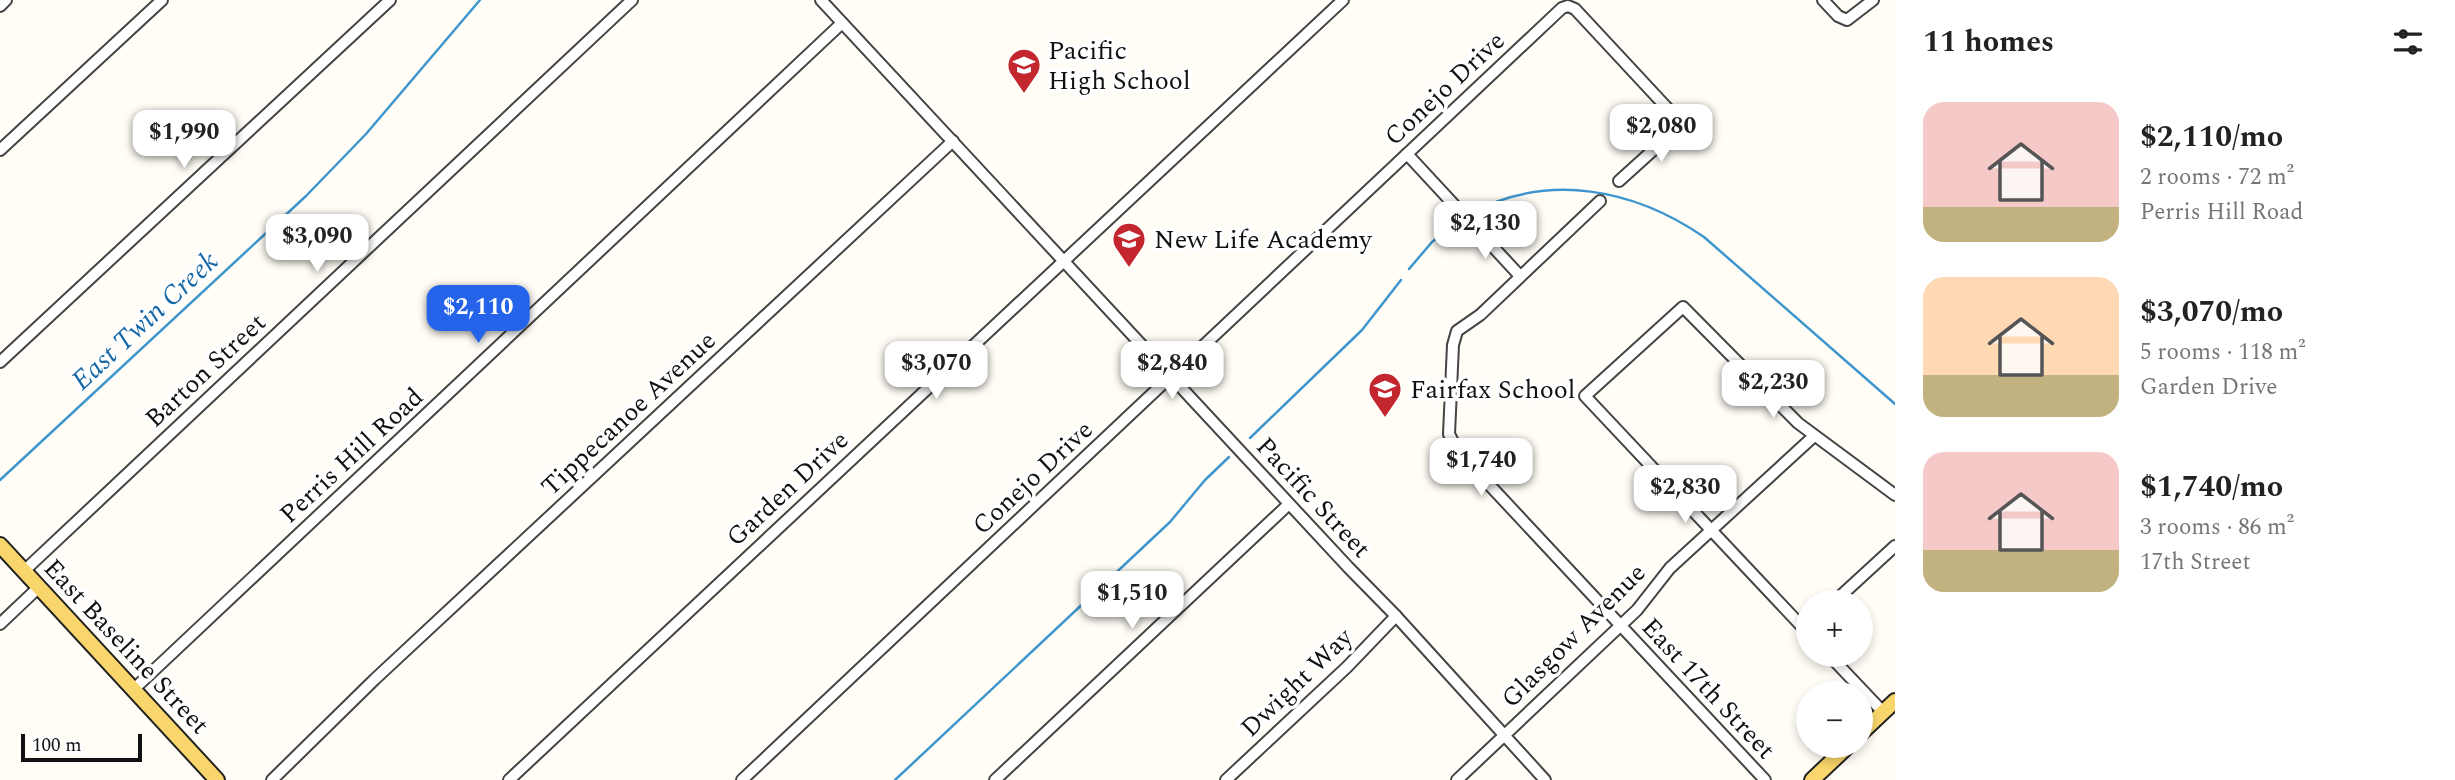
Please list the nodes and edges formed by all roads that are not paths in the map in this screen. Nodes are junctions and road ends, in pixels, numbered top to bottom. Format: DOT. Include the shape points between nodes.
graph roads {
  1 [pos="6,0"];
  2 [pos="162,0"];
  3 [pos="390,0"];
  4 [pos="632,0"];
  5 [pos="821,0"];
  6 [pos="1343,0"];
  7 [pos="1823,0"];
  8 [pos="1873,0"];
  9 [pos="0,6"];
  10 [pos="842,23"];
  11 [pos="953,141"];
  12 [pos="0,150"];
  13 [pos="1407,154"];
  14 [pos="1619,181"];
  15 [pos="1600,201"];
  16 [pos="1063,260"];
  17 [pos="1520,276"];
  18 [pos="0,362"];
  19 [pos="1172,378"];
  20 [pos="1814,436"];
  21 [pos="1895,495"];
  22 [pos="1289,504"];
  23 [pos="1711,530"];
  24 [pos="0,545"];
  25 [pos="1895,546"];
  26 [pos="24,571"];
  27 [pos="39,587"];
  28 [pos="1847,590"];
  29 [pos="1396,616"];
  30 [pos="1796,618"];
  31 [pos="0,624"];
  32 [pos="1620,626"];
  33 [pos="1840,667"];
  34 [pos="134,689"];
  35 [pos="1895,701"];
  36 [pos="1883,712"];
  37 [pos="1873,722"];
  38 [pos="1504,736"];
  39 [pos="1835,758"];
  40 [pos="217,780"];
  41 [pos="272,780"];
  42 [pos="509,780"];
  43 [pos="742,780"];
  44 [pos="995,780"];
  45 [pos="1226,780"];
  46 [pos="1457,780"];
  47 [pos="1545,780"];
  48 [pos="1765,780"];
  49 [pos="1812,780"];
  1 -- 9 [label="street"];
  2 -- 12 [label="street"];
  3 -- 18 [label="street"];
  4 -- 26 [label="street, Barton Street"];
  5 -- 10 [label="street, Pacific Street"];
  6 -- 16 [label="street, Garden Drive"];
  7 -- 8 [label="street" via="1847,20"];
  10 -- 11 [label="street, Pacific Street"];
  10 -- 34 [label="street, Perris Hill Road"];
  11 -- 16 [label="street, Pacific Street"];
  11 -- 41 [label="street, Tippecanoe Avenue"];
  13 -- 14 [label="street, Conejo Drive" via="1568,6 1682,124"];
  13 -- 17 [label="street"];
  13 -- 19 [label="street, Conejo Drive"];
  15 -- 17 [label="street"];
  16 -- 19 [label="street, Pacific Street"];
  16 -- 42 [label="street, Garden Drive"];
  17 -- 32 [label="street, East 17th Street" via="1457,331 1449,434 1455,446"];
  19 -- 22 [label="street, Pacific Street"];
  19 -- 43 [label="street, Conejo Drive"];
  20 -- 21 [label="street"];
  20 -- 23 [label="street, Glasgow Avenue"];
  20 -- 23 [label="street" via="1683,307 1585,396"];
  22 -- 29 [label="street, Pacific Street"];
  22 -- 44 [label="street"];
  23 -- 30 [label="street"];
  23 -- 32 [label="street, Glasgow Avenue" via="1670,568"];
  24 -- 26 [label="main road, East Baseline Street"];
  25 -- 28 [label="street"];
  26 -- 27 [label="main road, East Baseline Street"];
  27 -- 31 [label="street"];
  27 -- 34 [label="main road, East Baseline Street"];
  29 -- 38 [label="street, Pacific Street"];
  29 -- 45 [label="street, Dwight Way"];
  32 -- 38 [label="street, Glasgow Avenue"];
  32 -- 48 [label="street, East 17th Street"];
  33 -- 36 [label="street"];
  34 -- 40 [label="main road, East Baseline Street"];
  35 -- 36 [label="main road"];
  36 -- 37 [label="main road"];
  38 -- 46 [label="street, Glasgow Avenue"];
  38 -- 47 [label="street, Pacific Street"];
  39 -- 49 [label="main road"];
}
